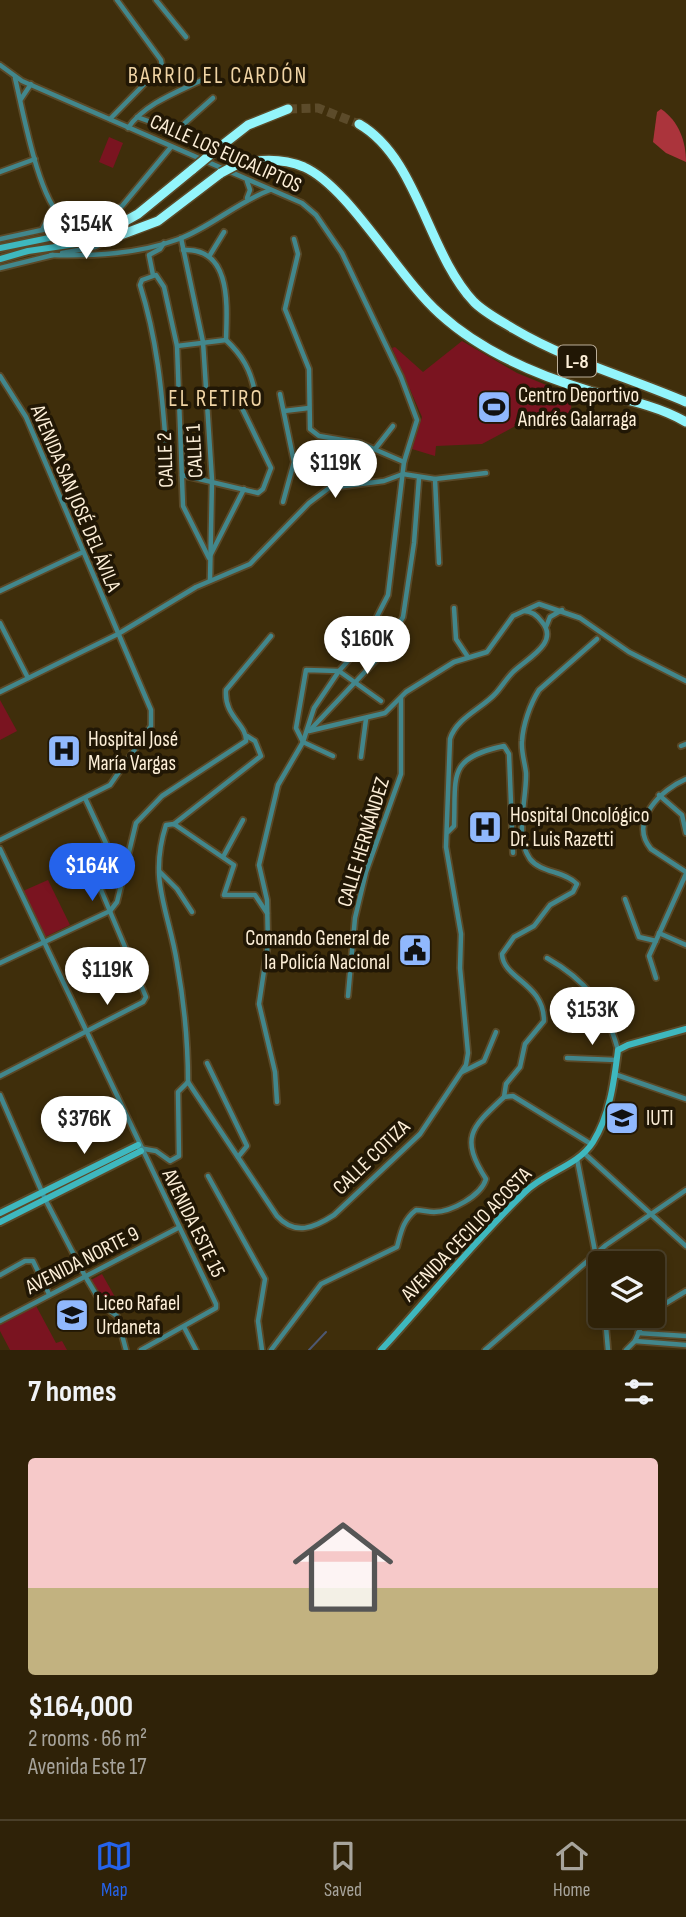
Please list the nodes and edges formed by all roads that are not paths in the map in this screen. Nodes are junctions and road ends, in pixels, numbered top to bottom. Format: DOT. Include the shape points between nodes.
graph roads {
  1 [pos="117,0"];
  2 [pos="156,0"];
  3 [pos="186,37"];
  4 [pos="0,65"];
  5 [pos="14,77"];
  6 [pos="206,78"];
  7 [pos="31,85"];
  8 [pos="213,98"];
  9 [pos="20,100"];
  10 [pos="288,109"];
  11 [pos="136,117"];
  12 [pos="110,119"];
  13 [pos="359,124"];
  14 [pos="128,128"];
  15 [pos="171,147"];
  16 [pos="35,159"];
  17 [pos="0,172"];
  18 [pos="246,180"];
  19 [pos="270,190"];
  20 [pos="247,198"];
  21 [pos="53,207"];
  22 [pos="122,223"];
  23 [pos="84,225"];
  24 [pos="42,230"];
  25 [pos="224,232"];
  26 [pos="0,239"];
  27 [pos="110,239"];
  28 [pos="181,239"];
  29 [pos="294,239"];
  30 [pos="164,243"];
  31 [pos="0,248"];
  32 [pos="183,250"];
  33 [pos="51,255"];
  34 [pos="210,256"];
  35 [pos="0,259"];
  36 [pos="0,268"];
  37 [pos="155,275"];
  38 [pos="226,340"];
  39 [pos="204,342"];
  40 [pos="177,346"];
  41 [pos="0,376"];
  42 [pos="280,394"];
  43 [pos="686,402"];
  44 [pos="309,408"];
  45 [pos="284,411"];
  46 [pos="686,422"];
  47 [pos="393,426"];
  48 [pos="166,447"];
  49 [pos="375,449"];
  50 [pos="404,462"];
  51 [pos="486,473"];
  52 [pos="403,474"];
  53 [pos="182,475"];
  54 [pos="419,478"];
  55 [pos="435,479"];
  56 [pos="212,480"];
  57 [pos="244,489"];
  58 [pos="283,502"];
  59 [pos="83,552"];
  60 [pos="209,558"];
  61 [pos="439,563"];
  62 [pos="210,580"];
  63 [pos="0,591"];
  64 [pos="454,608"];
  65 [pos="563,610"];
  66 [pos="524,611"];
  67 [pos="0,622"];
  68 [pos="546,627"];
  69 [pos="118,635"];
  70 [pos="271,636"];
  71 [pos="597,639"];
  72 [pos="468,657"];
  73 [pos="339,671"];
  74 [pos="28,678"];
  75 [pos="686,681"];
  76 [pos="353,682"];
  77 [pos="0,692"];
  78 [pos="401,698"];
  79 [pos="381,701"];
  80 [pos="366,719"];
  81 [pos="308,731"];
  82 [pos="247,736"];
  83 [pos="303,742"];
  84 [pos="332,756"];
  85 [pos="361,757"];
  86 [pos="686,779"];
  87 [pos="659,795"];
  88 [pos="85,798"];
  89 [pos="243,820"];
  90 [pos="174,824"];
  91 [pos="447,833"];
  92 [pos="686,833"];
  93 [pos="0,840"];
  94 [pos="0,849"];
  95 [pos="513,853"];
  96 [pos="223,858"];
  97 [pos="160,871"];
  98 [pos="686,873"];
  99 [pos="625,899"];
  100 [pos="110,911"];
  101 [pos="191,912"];
  102 [pos="267,913"];
  103 [pos="659,933"];
  104 [pos="656,941"];
  105 [pos="42,943"];
  106 [pos="686,945"];
  107 [pos="547,958"];
  108 [pos="0,963"];
  109 [pos="656,978"];
  110 [pos="348,996"];
  111 [pos="686,1030"];
  112 [pos="86,1032"];
  113 [pos="495,1032"];
  114 [pos="618,1050"];
  115 [pos="567,1058"];
  116 [pos="617,1060"];
  117 [pos="207,1063"];
  118 [pos="462,1073"];
  119 [pos="617,1075"];
  120 [pos="0,1076"];
  121 [pos="188,1082"];
  122 [pos="0,1095"];
  123 [pos="504,1097"];
  124 [pos="686,1099"];
  125 [pos="277,1102"];
  126 [pos="592,1144"];
  127 [pos="139,1148"];
  128 [pos="584,1153"];
  129 [pos="238,1157"];
  130 [pos="577,1158"];
  131 [pos="208,1176"];
  132 [pos="686,1190"];
  133 [pos="43,1195"];
  134 [pos="0,1213"];
  135 [pos="650,1214"];
  136 [pos="0,1222"];
  137 [pos="178,1228"];
  138 [pos="686,1246"];
  139 [pos="598,1251"];
  140 [pos="599,1251"];
  141 [pos="588,1261"];
  142 [pos="0,1275"];
  143 [pos="85,1276"];
  144 [pos="686,1291"];
  145 [pos="48,1294"];
  146 [pos="665,1304"];
  147 [pos="0,1321"];
  148 [pos="184,1327"];
  149 [pos="605,1328"];
  150 [pos="641,1328"];
  151 [pos="638,1334"];
  152 [pos="686,1336"];
  153 [pos="635,1341"];
  154 [pos="686,1345"];
  155 [pos="150,1348"];
  156 [pos="126,1350"];
  157 [pos="141,1350"];
  158 [pos="196,1350"];
  159 [pos="262,1350"];
  160 [pos="271,1350"];
  161 [pos="381,1350"];
  162 [pos="485,1350"];
  163 [pos="608,1350"];
  164 [pos="626,1350"];
  1 -- 12 [label="street" via="162,66"];
  2 -- 3 [label="street"];
  4 -- 5 [label="street, CALLE LOS EUCALIPTOS"];
  5 -- 7 [label="street, CALLE LOS EUCALIPTOS"];
  5 -- 9 [label="street"];
  6 -- 11 [label="street"];
  7 -- 9 [label="street"];
  7 -- 12 [label="street, CALLE LOS EUCALIPTOS"];
  8 -- 11 [label="street" via="176,131"];
  9 -- 16 [label="street"];
  10 -- 22 [label="highway, bridge" via="248,125"];
  11 -- 14 [label="street"];
  12 -- 14 [label="street, CALLE LOS EUCALIPTOS"];
  13 -- 43 [label="highway, L-8" via="397,165 433,240 475,303 558,354"];
  14 -- 15 [label="street, CALLE LOS EUCALIPTOS"];
  15 -- 18 [label="street, CALLE LOS EUCALIPTOS"];
  15 -- 23 [label="street" via="122,206"];
  16 -- 17 [label="street"];
  16 -- 21 [label="street"];
  18 -- 19 [label="street, CALLE LOS EUCALIPTOS"];
  18 -- 20 [label="street"];
  19 -- 20 [label="street"];
  19 -- 50 [label="street, CALLE LOS EUCALIPTOS" via="309,209 342,253 416,417"];
  20 -- 28 [label="street"];
  21 -- 23 [label="street" via="68,223"];
  21 -- 24 [label="street"];
  22 -- 31 [label="main road"];
  23 -- 24 [label="street"];
  24 -- 26 [label="street"];
  25 -- 34 [label="street"];
  27 -- 33 [label="street" via="96,247"];
  27 -- 35 [label="main road"];
  27 -- 46 [label="highway, L-8, bridge" via="158,221 236,164 276,160 302,166 341,196 441,315 478,342 556,380"];
  28 -- 30 [label="street"];
  28 -- 32 [label="street, CALLE 1"];
  29 -- 44 [label="street" via="298,254 285,309 309,369"];
  30 -- 33 [label="street" via="115,255"];
  30 -- 37 [label="street" via="149,255"];
  32 -- 34 [label="street"];
  32 -- 39 [label="street, CALLE 1"];
  33 -- 36 [label="street"];
  34 -- 38 [label="street" via="227,290"];
  37 -- 40 [label="street, CALLE 2" via="164,286"];
  37 -- 48 [label="street" via="140,285 153,327"];
  38 -- 39 [label="street"];
  38 -- 57 [label="street" via="247,364 253,380 255,393 241,406 271,468 258,493"];
  39 -- 40 [label="street"];
  39 -- 56 [label="street, CALLE 1"];
  40 -- 53 [label="street, CALLE 2"];
  41 -- 59 [label="street, AVENIDA SAN JOSÉ DEL ÁVILA" via="26,417"];
  42 -- 45 [label="street"];
  44 -- 45 [label="street"];
  44 -- 49 [label="street" via="310,429 319,436"];
  45 -- 58 [label="street" via="294,462"];
  47 -- 49 [label="street"];
  49 -- 50 [label="street"];
  50 -- 52 [label="street, CALLE LOS EUCALIPTOS"];
  51 -- 55 [label="street"];
  52 -- 54 [label="street"];
  52 -- 62 [label="street" via="324,491 250,564"];
  52 -- 73 [label="street, CALLE LOS EUCALIPTOS" via="388,595 363,644"];
  53 -- 56 [label="street"];
  53 -- 60 [label="street, CALLE 2" via="183,506"];
  54 -- 55 [label="street"];
  54 -- 76 [label="street" via="404,614 379,657"];
  55 -- 61 [label="street"];
  56 -- 57 [label="street"];
  56 -- 60 [label="street, CALLE 1"];
  57 -- 60 [label="street"];
  59 -- 63 [label="street"];
  59 -- 69 [label="street, AVENIDA SAN JOSÉ DEL ÁVILA"];
  60 -- 62 [label="street, CALLE 1"];
  62 -- 69 [label="street"];
  64 -- 72 [label="street" via="456,639"];
  65 -- 66 [label="street" via="543,604"];
  65 -- 68 [label="street, CALLE COTIZA" via="550,617"];
  65 -- 75 [label="street"];
  66 -- 68 [label="street"];
  66 -- 72 [label="street" via="513,616 487,652"];
  67 -- 74 [label="street"];
  68 -- 91 [label="street, CALLE COTIZA" via="540,649 452,732"];
  69 -- 74 [label="street"];
  69 -- 88 [label="street, AVENIDA SAN JOSÉ DEL ÁVILA" via="151,710 151,726 110,785"];
  70 -- 82 [label="street" via="226,690 227,709"];
  71 -- 123 [label="street" via="539,690 522,740 527,853 537,865 577,884 550,905 534,926 514,937 502,954 508,969 533,990 544,1021 525,1044 520,1067 506,1084"];
  72 -- 78 [label="street"];
  73 -- 76 [label="street"];
  73 -- 81 [label="street, CALLE LOS EUCALIPTOS" via="314,708"];
  73 -- 83 [label="street" via="306,670 296,717"];
  74 -- 77 [label="street"];
  76 -- 79 [label="street"];
  76 -- 81 [label="street"];
  78 -- 80 [label="street" via="385,713"];
  78 -- 110 [label="street, CALLE HERNÁNDEZ" via="401,774 355,918"];
  80 -- 81 [label="street"];
  80 -- 85 [label="street"];
  81 -- 83 [label="street"];
  82 -- 90 [label="street" via="255,741 261,756"];
  82 -- 100 [label="street" via="242,744 162,796 136,823 117,902"];
  83 -- 84 [label="street"];
  83 -- 102 [label="street" via="278,785 259,865"];
  86 -- 87 [label="street"];
  87 -- 92 [label="street" via="682,814"];
  87 -- 98 [label="street" via="647,813 647,844"];
  88 -- 93 [label="street, AVENIDA SAN JOSÉ DEL ÁVILA"];
  88 -- 100 [label="street" via="111,854 100,890"];
  89 -- 96 [label="street"];
  90 -- 96 [label="street"];
  90 -- 97 [label="street" via="166,825 162,838"];
  91 -- 95 [label="street" via="454,826 456,779 462,762 476,752 504,746 509,754"];
  91 -- 118 [label="street, CALLE COTIZA" via="461,934 468,1041"];
  94 -- 105 [label="street, AVENIDA ESTE 15"];
  96 -- 102 [label="street" via="236,867 224,895 256,895"];
  97 -- 101 [label="street"];
  97 -- 121 [label="street" via="159,892 177,962"];
  98 -- 103 [label="street"];
  99 -- 104 [label="street" via="639,937"];
  100 -- 105 [label="street"];
  100 -- 112 [label="street" via="146,997"];
  102 -- 125 [label="street" via="268,944 259,1004"];
  103 -- 104 [label="street"];
  103 -- 106 [label="street"];
  104 -- 109 [label="street" via="649,961"];
  105 -- 108 [label="street"];
  105 -- 112 [label="street, AVENIDA ESTE 15"];
  107 -- 114 [label="street" via="593,993"];
  111 -- 114 [label="main road"];
  112 -- 120 [label="street"];
  112 -- 127 [label="street, AVENIDA ESTE 15"];
  113 -- 118 [label="street" via="484,1061"];
  114 -- 116 [label="main road, AVENIDA CECILIO ACOSTA"];
  115 -- 116 [label="street"];
  116 -- 119 [label="main road, AVENIDA CECILIO ACOSTA"];
  117 -- 129 [label="street" via="247,1146"];
  118 -- 129 [label="street, CALLE COTIZA" via="408,1148 319,1226 286,1226"];
  119 -- 124 [label="street"];
  119 -- 126 [label="main road, AVENIDA CECILIO ACOSTA"];
  121 -- 127 [label="street" via="178,1092 179,1156 170,1161 156,1151"];
  121 -- 129 [label="street, CALLE COTIZA"];
  122 -- 133 [label="street"];
  123 -- 126 [label="street" via="513,1096"];
  123 -- 160 [label="street" via="470,1134 473,1155 486,1179 481,1190 448,1209 416,1210 406,1219 397,1247 321,1284"];
  126 -- 128 [label="main road, AVENIDA CECILIO ACOSTA"];
  127 -- 133 [label="main road"];
  127 -- 137 [label="street, AVENIDA ESTE 15"];
  128 -- 130 [label="main road, AVENIDA CECILIO ACOSTA"];
  128 -- 135 [label="street"];
  130 -- 139 [label="street"];
  130 -- 161 [label="main road, AVENIDA CECILIO ACOSTA" via="522,1194"];
  131 -- 159 [label="street" via="265,1279 258,1321"];
  132 -- 135 [label="street"];
  133 -- 134 [label="main road"];
  133 -- 136 [label="main road"];
  133 -- 143 [label="street"];
  135 -- 138 [label="street"];
  135 -- 140 [label="street"];
  137 -- 143 [label="street, AVENIDA NORTE 9"];
  137 -- 148 [label="street, AVENIDA ESTE 15" via="216,1308"];
  141 -- 162 [label="street"];
  142 -- 145 [label="street" via="33,1261"];
  143 -- 145 [label="street, AVENIDA NORTE 9"];
  143 -- 156 [label="street" via="103,1306 117,1316"];
  144 -- 146 [label="street"];
  145 -- 147 [label="street, AVENIDA NORTE 9"];
  148 -- 155 [label="street"];
  148 -- 158 [label="street"];
  149 -- 163 [label="street"];
  150 -- 151 [label="street"];
  151 -- 152 [label="street"];
  151 -- 153 [label="street"];
  153 -- 154 [label="street"];
  153 -- 164 [label="street"];
  155 -- 157 [label="street"];
}
